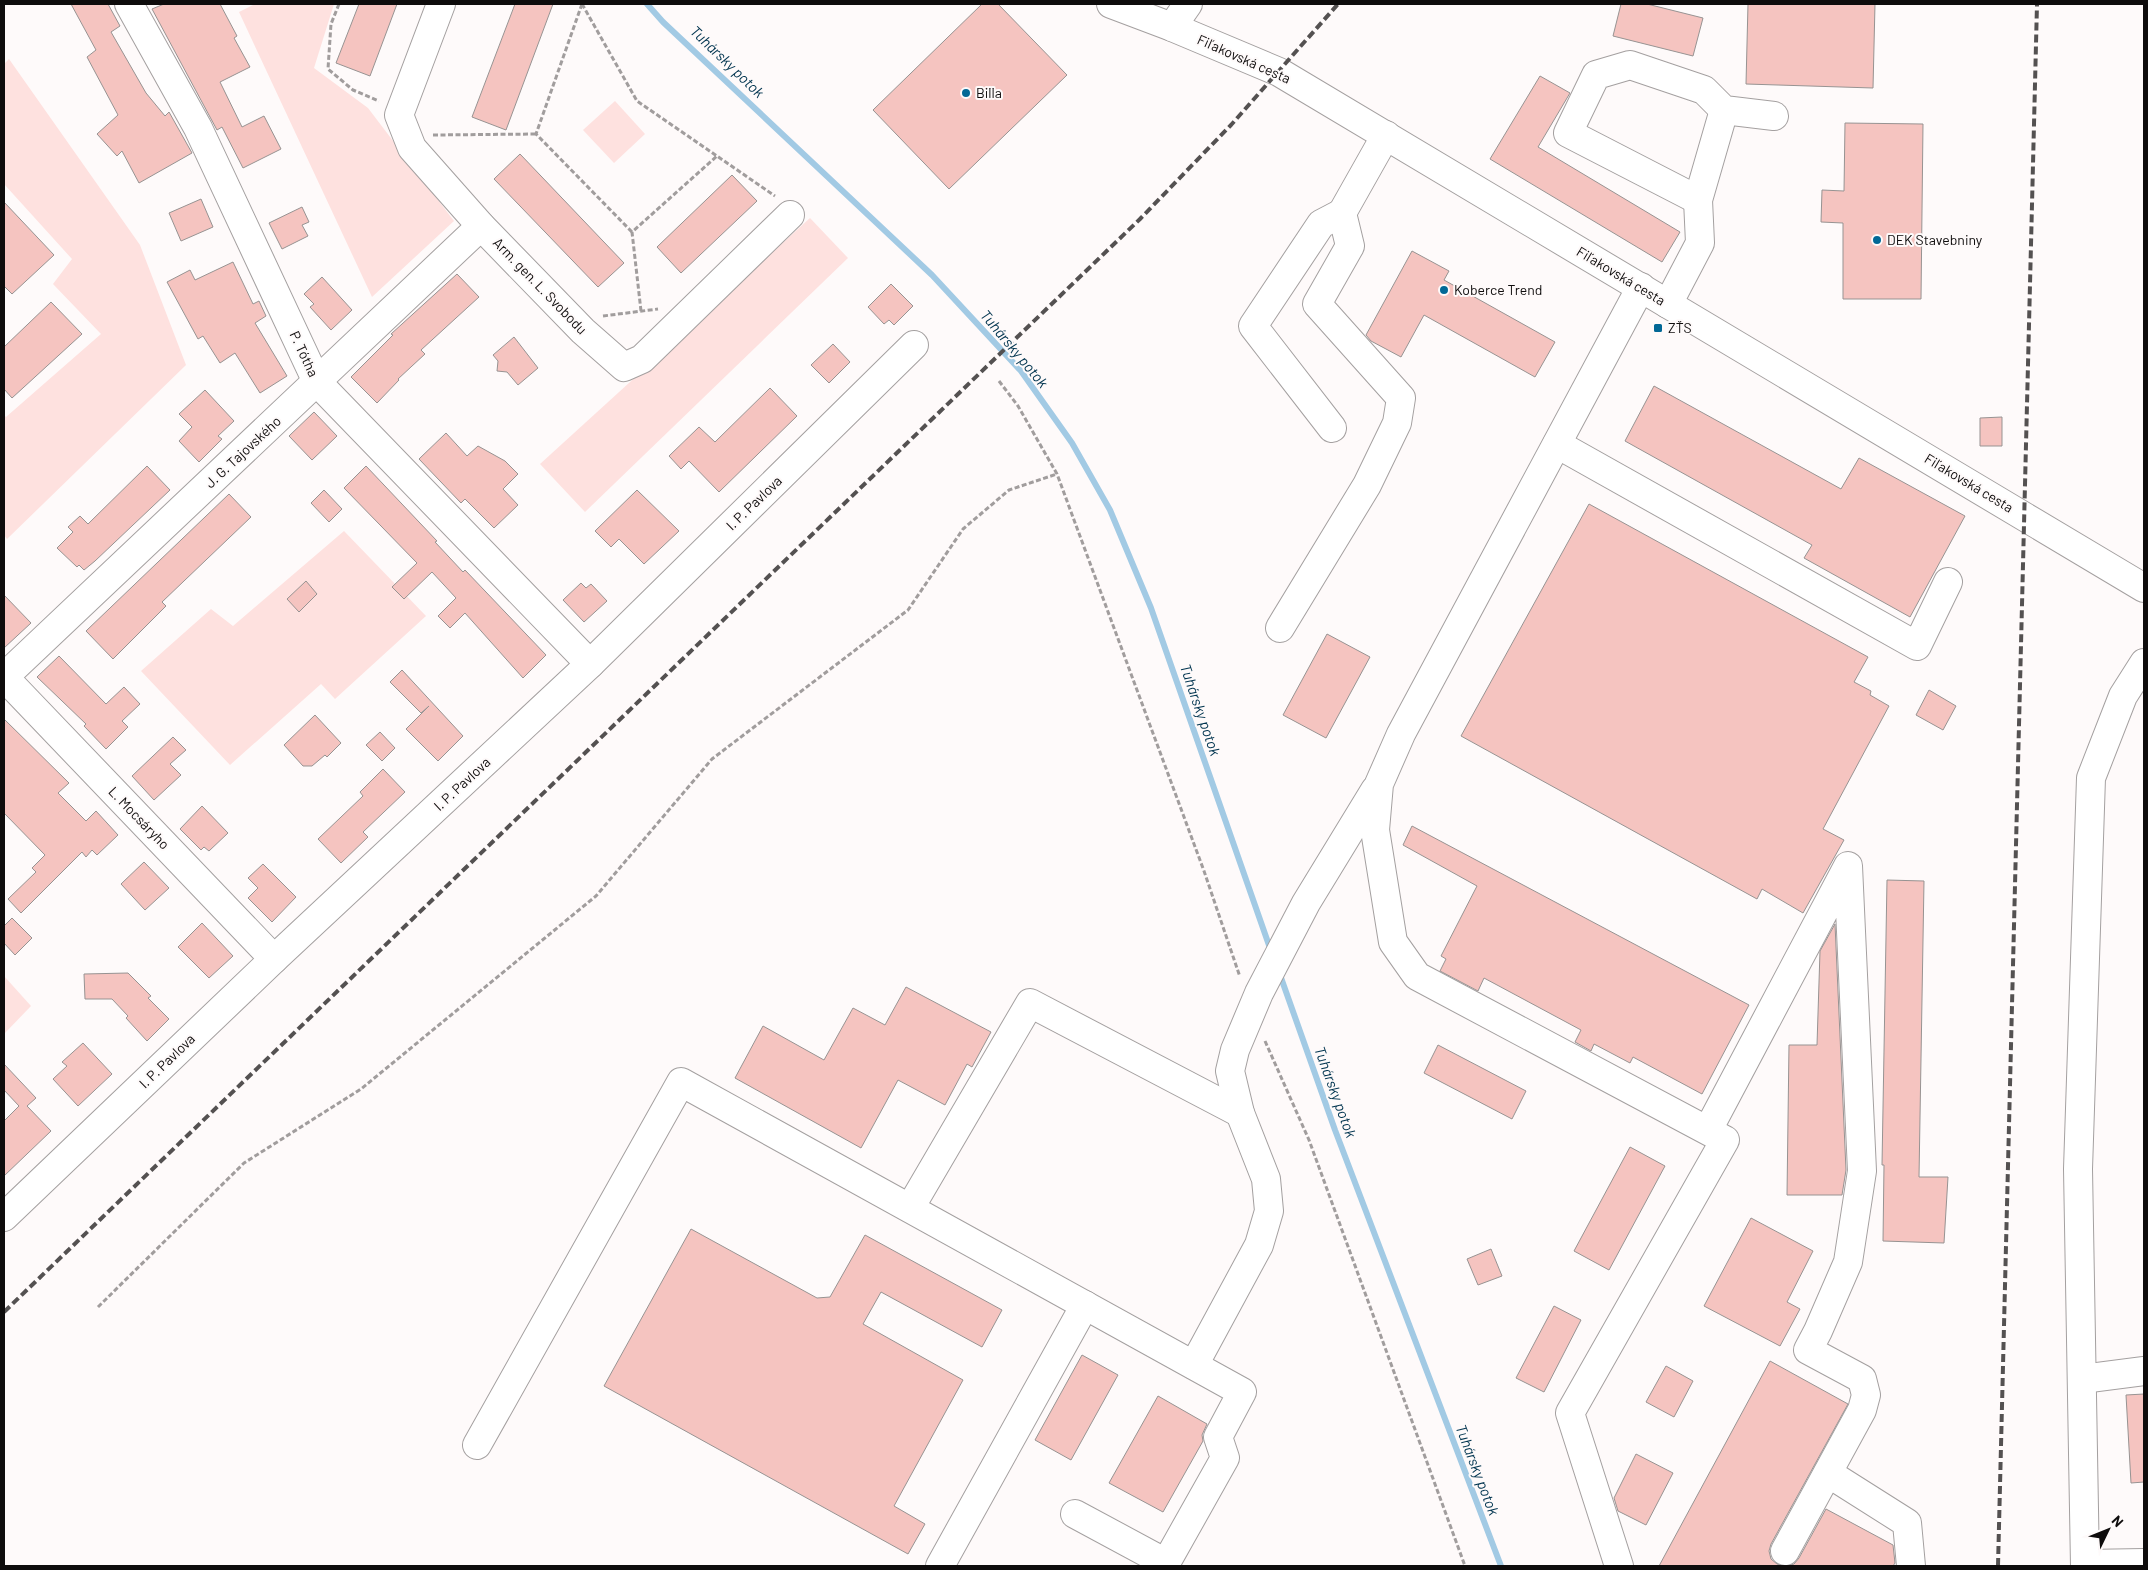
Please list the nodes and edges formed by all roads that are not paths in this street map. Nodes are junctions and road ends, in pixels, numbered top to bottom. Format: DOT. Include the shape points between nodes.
graph roads {
  1 [pos="129,4"];
  2 [pos="440,4"];
  3 [pos="1111,4"];
  4 [pos="1188,4"];
  5 [pos="1172,27"];
  6 [pos="1724,110"];
  7 [pos="1774,116"];
  8 [pos="1386,135"];
  9 [pos="1698,200"];
  10 [pos="1342,213"];
  11 [pos="790,215"];
  12 [pos="481,226"];
  13 [pos="1641,287"];
  14 [pos="1668,304"];
  15 [pos="914,345"];
  16 [pos="317,382"];
  17 [pos="1332,428"];
  18 [pos="1557,444"];
  19 [pos="1948,582"];
  20 [pos="2144,588"];
  21 [pos="1280,628"];
  22 [pos="2144,663"];
  23 [pos="590,664"];
  24 [pos="4,677"];
  25 [pos="1379,784"];
  26 [pos="274,959"];
  27 [pos="1240,1113"];
  28 [pos="1708,1130"];
  29 [pos="910,1208"];
  30 [pos="4,1217"];
  31 [pos="1085,1305"];
  32 [pos="1194,1365"];
  33 [pos="2144,1371"];
  34 [pos="2082,1380"];
  35 [pos="477,1445"];
  36 [pos="1828,1474"];
  37 [pos="1075,1514"];
  38 [pos="1785,1551"];
  39 [pos="2144,1563"];
  40 [pos="2085,1565"];
  41 [pos="940,1566"];
  42 [pos="1619,1566"];
  43 [pos="1911,1566"];
  1 -- 16 [label="street, P. Tótha" via="198,128"];
  2 -- 12 [label="street, Arm. gen. L. Svobodu" via="399,115 412,148"];
  3 -- 5 [label="street, Fiľakovská cesta"];
  4 -- 5 [label="street"];
  5 -- 8 [label="street, Fiľakovská cesta" via="1279,72"];
  6 -- 7 [label="street"];
  6 -- 9 [label="street"];
  6 -- 9 [label="street" via="1704,90 1630,65 1596,75 1568,133"];
  8 -- 10 [label="street"];
  8 -- 13 [label="street, Fiľakovská cesta"];
  9 -- 14 [label="street" via="1700,242"];
  10 -- 17 [label="street" via="1321,224 1253,326"];
  10 -- 21 [label="street" via="1350,246 1316,304 1401,398 1398,423 1367,485"];
  11 -- 12 [label="street, Arm. gen. L. Svobodu" via="642,359 624,367"];
  12 -- 16 [label="street, J. G. Tajovského"];
  13 -- 14 [label="street, Fiľakovská cesta"];
  13 -- 18 [label="street"];
  14 -- 20 [label="street, Fiľakovská cesta"];
  15 -- 23 [label="street, I. P. Pavlova"];
  16 -- 23 [label="street, P. Tótha"];
  16 -- 24 [label="street, J. G. Tajovského"];
  18 -- 19 [label="street" via="1917,646"];
  18 -- 25 [label="street" via="1401,734"];
  22 -- 34 [label="street" via="2123,696 2091,778 2078,1169"];
  23 -- 26 [label="street, I. P. Pavlova"];
  24 -- 26 [label="street, L. Mocsáryho"];
  25 -- 27 [label="street" via="1306,903 1235,1050 1230,1070"];
  25 -- 28 [label="street" via="1375,830 1393,942 1417,976"];
  26 -- 30 [label="street, I. P. Pavlova"];
  27 -- 29 [label="street" via="1030,1003"];
  27 -- 32 [label="street" via="1266,1179 1269,1211 1259,1245"];
  28 -- 36 [label="street" via="1848,866 1862,1172 1848,1262 1808,1350 1862,1379 1866,1395 1862,1410"];
  28 -- 42 [label="street" via="1726,1140 1570,1413"];
  29 -- 31 [label="street"];
  29 -- 35 [label="street" via="681,1082"];
  31 -- 32 [label="street"];
  31 -- 41 [label="street"];
  32 -- 37 [label="street" via="1242,1392 1218,1437 1225,1458 1166,1563"];
  33 -- 34 [label="street"];
  34 -- 40 [label="street"];
  36 -- 38 [label="street"];
  36 -- 43 [label="street" via="1907,1523"];
  39 -- 40 [label="street"];
}
